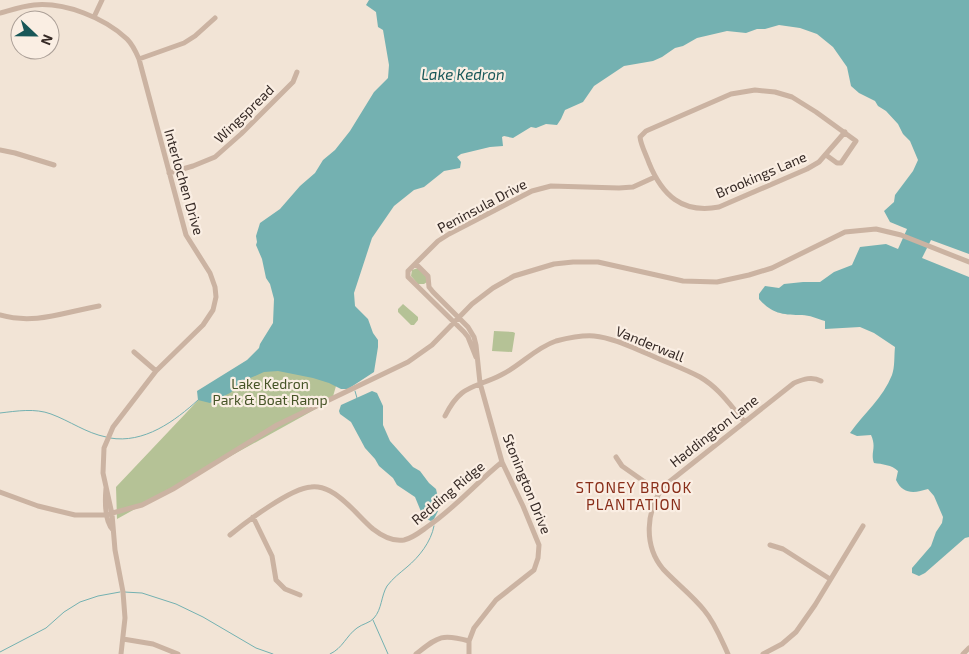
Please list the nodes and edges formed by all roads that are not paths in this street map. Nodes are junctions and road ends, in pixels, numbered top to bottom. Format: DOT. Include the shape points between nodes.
graph roads {
  1 [pos="102,0"];
  2 [pos="0,13"];
  3 [pos="94,17"];
  4 [pos="215,18"];
  5 [pos="139,59"];
  6 [pos="297,72"];
  7 [pos="845,132"];
  8 [pos="0,150"];
  9 [pos="826,155"];
  10 [pos="54,165"];
  11 [pos="169,173"];
  12 [pos="655,177"];
  13 [pos="969,262"];
  14 [pos="416,264"];
  15 [pos="430,288"];
  16 [pos="425,293"];
  17 [pos="99,306"];
  18 [pos="0,314"];
  19 [pos="459,318"];
  20 [pos="454,323"];
  21 [pos="134,352"];
  22 [pos="476,357"];
  23 [pos="156,371"];
  24 [pos="822,381"];
  25 [pos="480,383"];
  26 [pos="445,416"];
  27 [pos="744,421"];
  28 [pos="616,457"];
  29 [pos="502,462"];
  30 [pos="0,492"];
  31 [pos="659,492"];
  32 [pos="110,514"];
  33 [pos="253,517"];
  34 [pos="863,526"];
  35 [pos="230,536"];
  36 [pos="770,545"];
  37 [pos="830,579"];
  38 [pos="300,595"];
  39 [pos="124,640"];
  40 [pos="468,641"];
  41 [pos="969,648"];
  42 [pos="122,654"];
  43 [pos="178,654"];
  44 [pos="416,654"];
  45 [pos="469,654"];
  46 [pos="728,654"];
  47 [pos="763,654"];
  48 [pos="964,654"];
  1 -- 3 [label="street"];
  2 -- 3 [label="street, Interlochen Drive" via="49,5"];
  3 -- 5 [label="street, Interlochen Drive" via="127,39"];
  4 -- 5 [label="street" via="190,40"];
  5 -- 11 [label="street, Interlochen Drive"];
  6 -- 11 [label="street, Wingspread" via="293,82 219,154"];
  7 -- 9 [label="street, Brookings Lane"];
  7 -- 9 [label="street" via="856,141 841,163 837,164"];
  7 -- 12 [label="street, Brookings Lane" via="792,97 755,90 731,94 642,134 640,140"];
  8 -- 10 [label="street"];
  9 -- 12 [label="street, Brookings Lane" via="807,169 718,207 706,209 678,202 664,192"];
  11 -- 23 [label="street, Interlochen Drive" via="186,235 210,273 216,297 213,310 202,325"];
  12 -- 14 [label="street, Peninsula Drive" via="633,187 551,186 532,191 449,234"];
  13 -- 19 [label="street" via="890,231 866,229 829,238 772,268 717,282 684,281 598,262 554,264 503,281 481,296"];
  14 -- 15 [label="street" via="428,276"];
  14 -- 16 [label="street" via="408,271 408,276"];
  15 -- 16 [label="street"];
  15 -- 19 [label="street"];
  16 -- 20 [label="street"];
  17 -- 18 [label="street" via="39,319"];
  19 -- 20 [label="street"];
  19 -- 22 [label="street, Stonington Drive" via="474,337"];
  20 -- 22 [label="street, Stonington Drive" via="468,337"];
  20 -- 32 [label="street" via="432,345 408,362 277,425 161,496"];
  21 -- 23 [label="street"];
  22 -- 25 [label="street, Stonington Drive"];
  23 -- 32 [label="street, Interlochen Drive" via="108,437 104,448 102,462"];
  24 -- 27 [label="street, Haddington Lane" via="806,378 794,383"];
  25 -- 26 [label="street, Vanderwall" via="460,394"];
  25 -- 27 [label="street, Vanderwall" via="501,375 556,342 595,336 625,345 700,377 710,383"];
  25 -- 29 [label="street, Stonington Drive"];
  27 -- 31 [label="street, Haddington Lane"];
  28 -- 31 [label="street" via="622,466"];
  29 -- 33 [label="street, Redding Ridge" via="435,521 402,540 380,534 336,496 320,487 294,492"];
  29 -- 40 [label="street, Stonington Drive" via="538,541 538,558 534,570 492,604"];
  30 -- 32 [label="street" via="64,513 86,516"];
  31 -- 46 [label="street, Haddington Lane" via="649,523 651,546 662,567 709,616"];
  32 -- 39 [label="street, Interlochen Drive" via="123,592"];
  33 -- 35 [label="street, Redding Ridge"];
  33 -- 38 [label="street" via="272,556 276,580 285,589"];
  34 -- 37 [label="street"];
  36 -- 37 [label="street" via="783,549"];
  37 -- 47 [label="street" via="796,632"];
  39 -- 42 [label="street, Interlochen Drive"];
  39 -- 43 [label="street" via="153,644"];
  40 -- 44 [label="street" via="443,637"];
  40 -- 45 [label="street"];
  41 -- 48 [label="street"];
}
